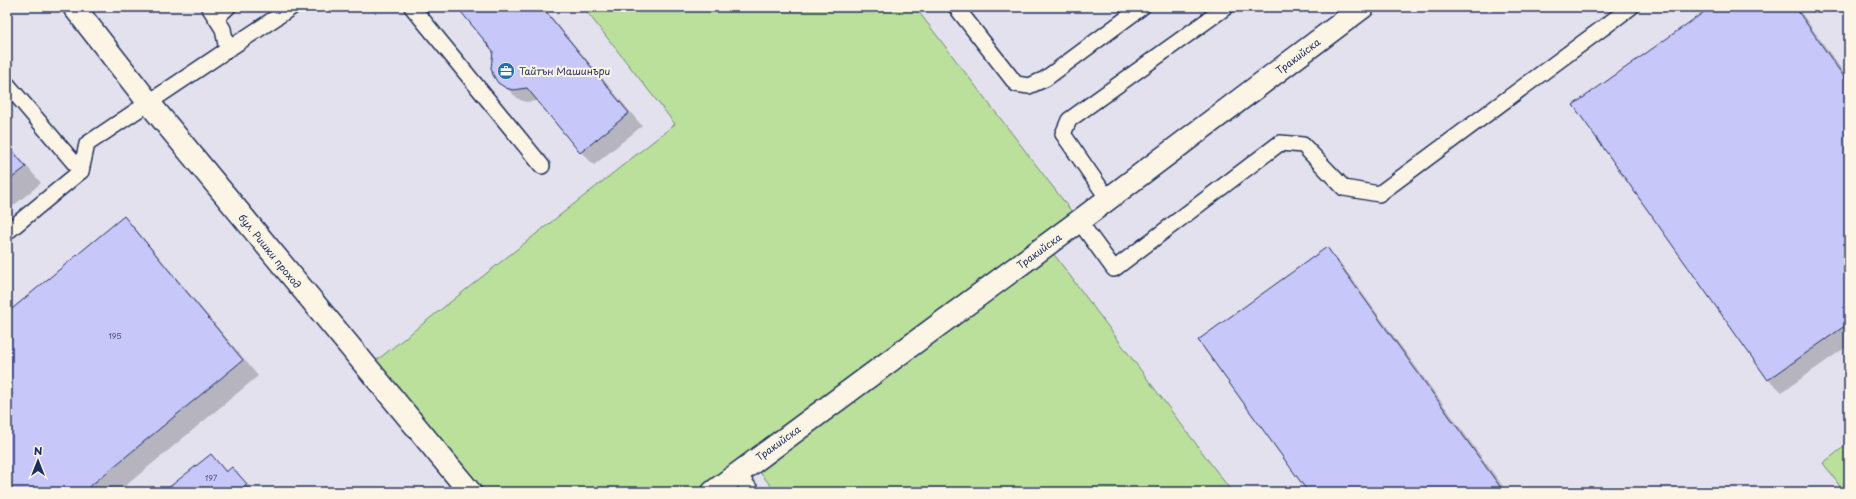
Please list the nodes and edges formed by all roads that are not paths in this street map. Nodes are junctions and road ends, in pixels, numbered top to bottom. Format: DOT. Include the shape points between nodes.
graph roads {
  1 [pos="74,7"];
  2 [pos="228,7"];
  3 [pos="292,7"];
  4 [pos="412,7"];
  5 [pos="956,7"];
  6 [pos="1142,7"];
  7 [pos="1226,7"];
  8 [pos="1363,7"];
  9 [pos="1631,7"];
  10 [pos="213,12"];
  11 [pos="227,50"];
  12 [pos="7,84"];
  13 [pos="150,104"];
  14 [pos="542,166"];
  15 [pos="81,171"];
  16 [pos="1108,199"];
  17 [pos="1080,221"];
  18 [pos="7,232"];
  19 [pos="737,473"];
  20 [pos="470,492"];
  21 [pos="713,492"];
  22 [pos="752,492"];
  1 -- 13 [label="street, бул. Ришки проход"];
  2 -- 10 [label="lane"];
  3 -- 11 [label="lane"];
  4 -- 14 [label="lane"];
  5 -- 6 [label="lane" via="1016,84 1029,86 1045,79"];
  7 -- 16 [label="lane" via="1069,120 1063,134"];
  8 -- 16 [label="street, Тракийска"];
  9 -- 17 [label="lane" via="1379,194 1344,188 1303,145 1280,143 1114,269"];
  10 -- 11 [label="lane" via="223,28"];
  11 -- 13 [label="lane"];
  12 -- 15 [label="lane"];
  13 -- 15 [label="lane" via="87,144"];
  13 -- 20 [label="street, бул. Ришки проход"];
  15 -- 18 [label="lane"];
  16 -- 17 [label="street, Тракийска"];
  17 -- 19 [label="street, Тракийска"];
  19 -- 21 [label="street, Тракийска"];
  19 -- 22 [label="lane"];
}
